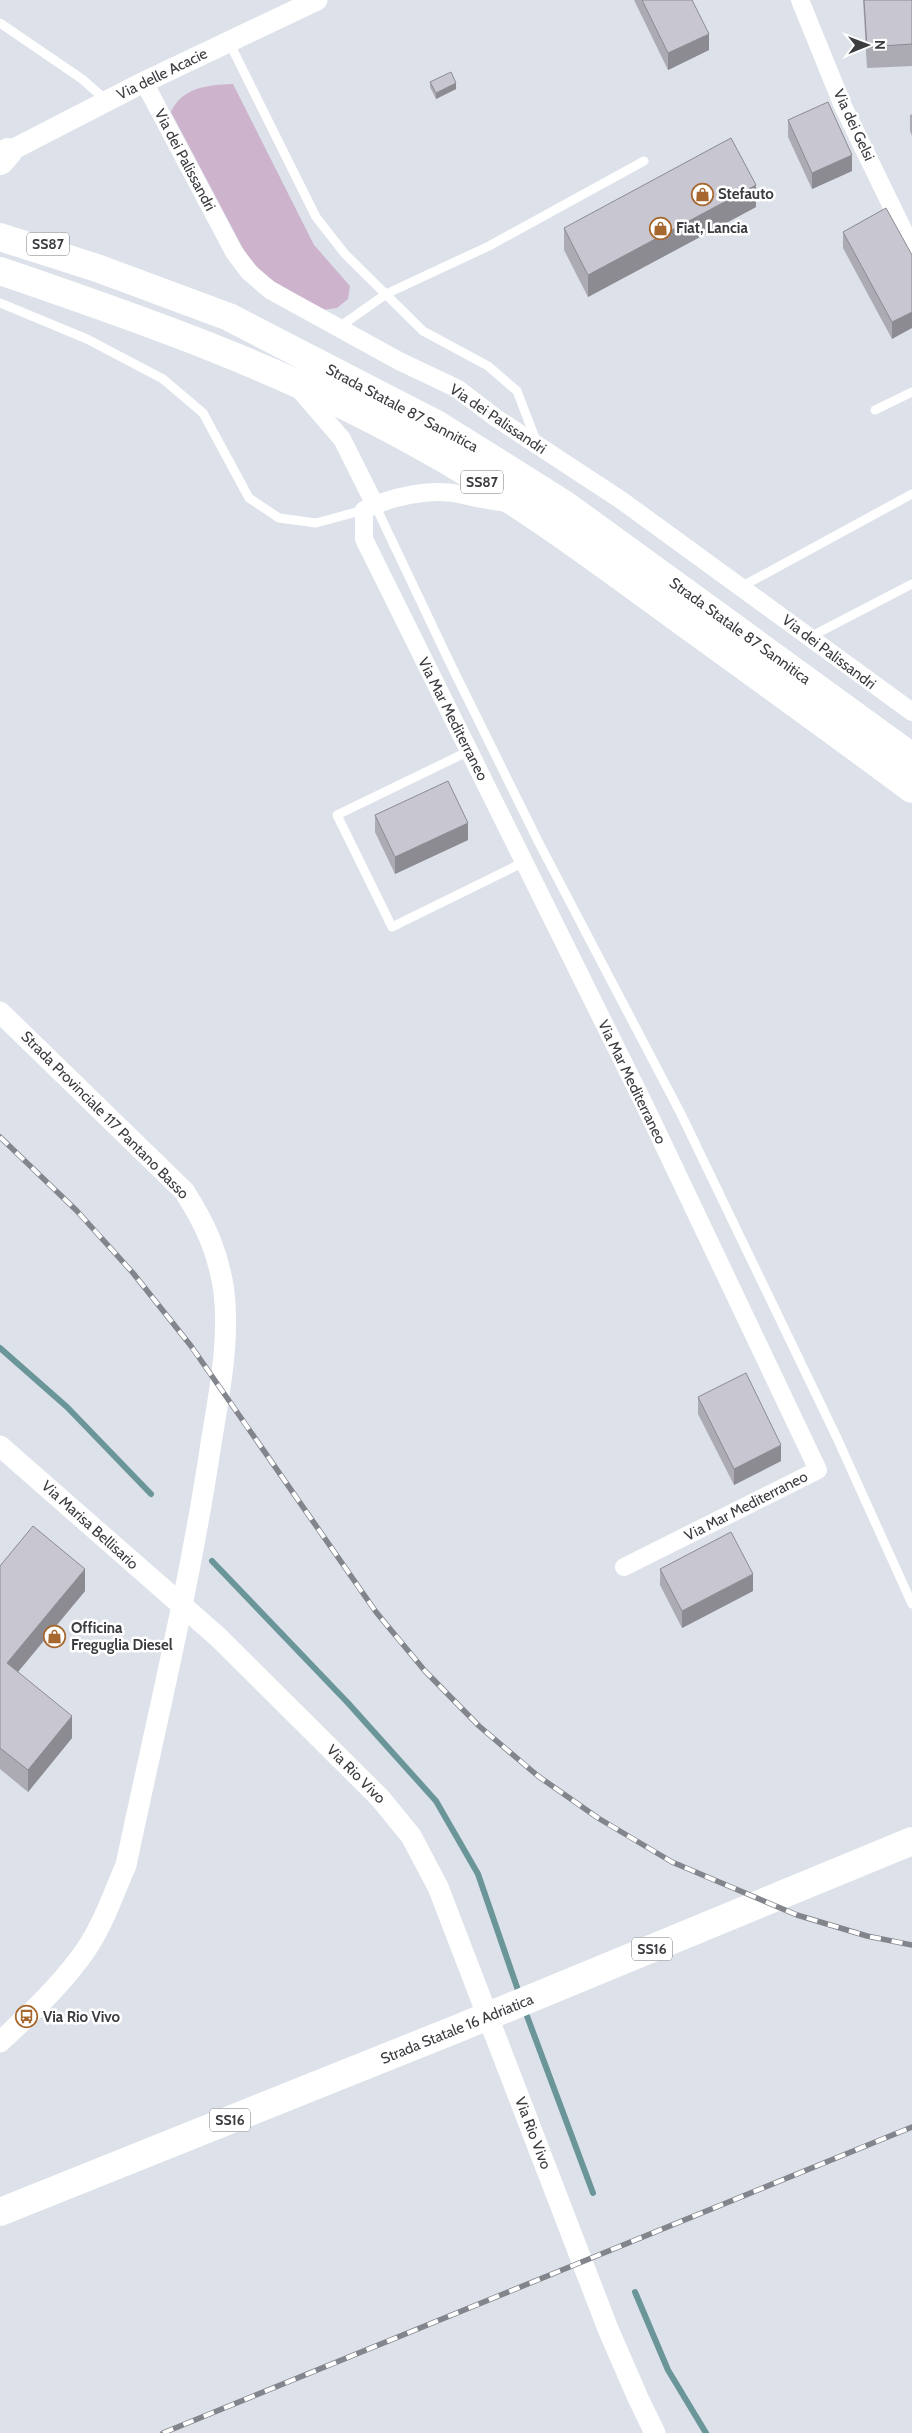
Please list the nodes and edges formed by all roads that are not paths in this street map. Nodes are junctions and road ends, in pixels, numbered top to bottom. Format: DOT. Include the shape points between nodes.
graph roads {
  1 [pos="317,0"];
  2 [pos="800,0"];
  3 [pos="0,23"];
  4 [pos="229,42"];
  5 [pos="144,82"];
  6 [pos="107,101"];
  7 [pos="3,156"];
  8 [pos="644,161"];
  9 [pos="0,217"];
  10 [pos="0,236"];
  11 [pos="912,248"];
  12 [pos="97,268"];
  13 [pos="0,271"];
  14 [pos="386,294"];
  15 [pos="0,304"];
  16 [pos="338,328"];
  17 [pos="291,380"];
  18 [pos="912,392"];
  19 [pos="875,410"];
  20 [pos="538,446"];
  21 [pos="912,494"];
  22 [pos="516,504"];
  23 [pos="370,508"];
  24 [pos="912,584"];
  25 [pos="741,587"];
  26 [pos="810,637"];
  27 [pos="912,712"];
  28 [pos="469,751"];
  29 [pos="912,757"];
  30 [pos="912,789"];
  31 [pos="524,862"];
  32 [pos="0,1012"];
  33 [pos="0,1446"];
  34 [pos="624,1567"];
  35 [pos="912,1604"];
  36 [pos="180,1606"];
  37 [pos="912,1841"];
  38 [pos="0,2042"];
  39 [pos="0,2212"];
  40 [pos="655,2433"];
  1 -- 4 [label="street, Via delle Acacie"];
  2 -- 11 [label="street, Via dei Gelsi" via="842,106"];
  3 -- 6 [label="lane" via="82,79"];
  4 -- 5 [label="street, Via delle Acacie"];
  4 -- 14 [label="lane" via="316,217 345,254"];
  5 -- 6 [label="street, Via delle Acacie"];
  5 -- 16 [label="street, Via dei Palissandri" via="234,252 249,272 270,290"];
  6 -- 7 [label="street, Via delle Acacie"];
  8 -- 14 [label="lane" via="489,246"];
  9 -- 12 [label="main road, SS87"];
  10 -- 12 [label="main road, Strada Statale 87 Sannitica / SS87"];
  12 -- 29 [label="main road, Strada Statale 87 Sannitica / SS87" via="229,317 480,450 564,504 674,582"];
  13 -- 17 [label="main road, Strada Statale 87 Sannitica / SS87" via="166,329"];
  14 -- 16 [label="lane"];
  14 -- 20 [label="lane" via="423,331 488,366 517,391"];
  15 -- 23 [label="lane" via="87,339 163,379 203,413 249,498 279,518 316,523"];
  16 -- 20 [label="street, Via dei Palissandri" via="458,389"];
  17 -- 22 [label="main road, Strada Statale 87 Sannitica / SS87" via="431,451"];
  17 -- 23 [label="street" via="342,439"];
  18 -- 19 [label="lane"];
  20 -- 25 [label="street, Via dei Palissandri" via="621,500"];
  21 -- 25 [label="lane"];
  22 -- 23 [label="street" via="434,493"];
  22 -- 30 [label="main road, Strada Statale 87 Sannitica / SS87"];
  23 -- 28 [label="street, Via Mar Mediterraneo" via="364,539"];
  23 -- 35 [label="lane" via="539,843 682,1114 837,1438"];
  24 -- 26 [label="lane"];
  25 -- 26 [label="street, Via dei Palissandri"];
  26 -- 27 [label="street, Via dei Palissandri"];
  28 -- 31 [label="street, Via Mar Mediterraneo"];
  28 -- 31 [label="lane" via="337,815 392,927"];
  31 -- 34 [label="street, Via Mar Mediterraneo" via="645,1106 818,1470"];
  32 -- 36 [label="street, Strada Provinciale 117 Pantano Basso" via="184,1191 203,1219 216,1254 224,1292 225,1353 203,1495"];
  33 -- 36 [label="street, Via Marisa Bellisario"];
  36 -- 38 [label="street" via="126,1865 102,1922 80,1958"];
  36 -- 40 [label="street, Via Rio Vivo" via="218,1637 380,1798 411,1836 438,1887 608,2329"];
  37 -- 39 [label="main road, Strada Statale 16 Adriatica / SS16" via="459,2028"];
}
